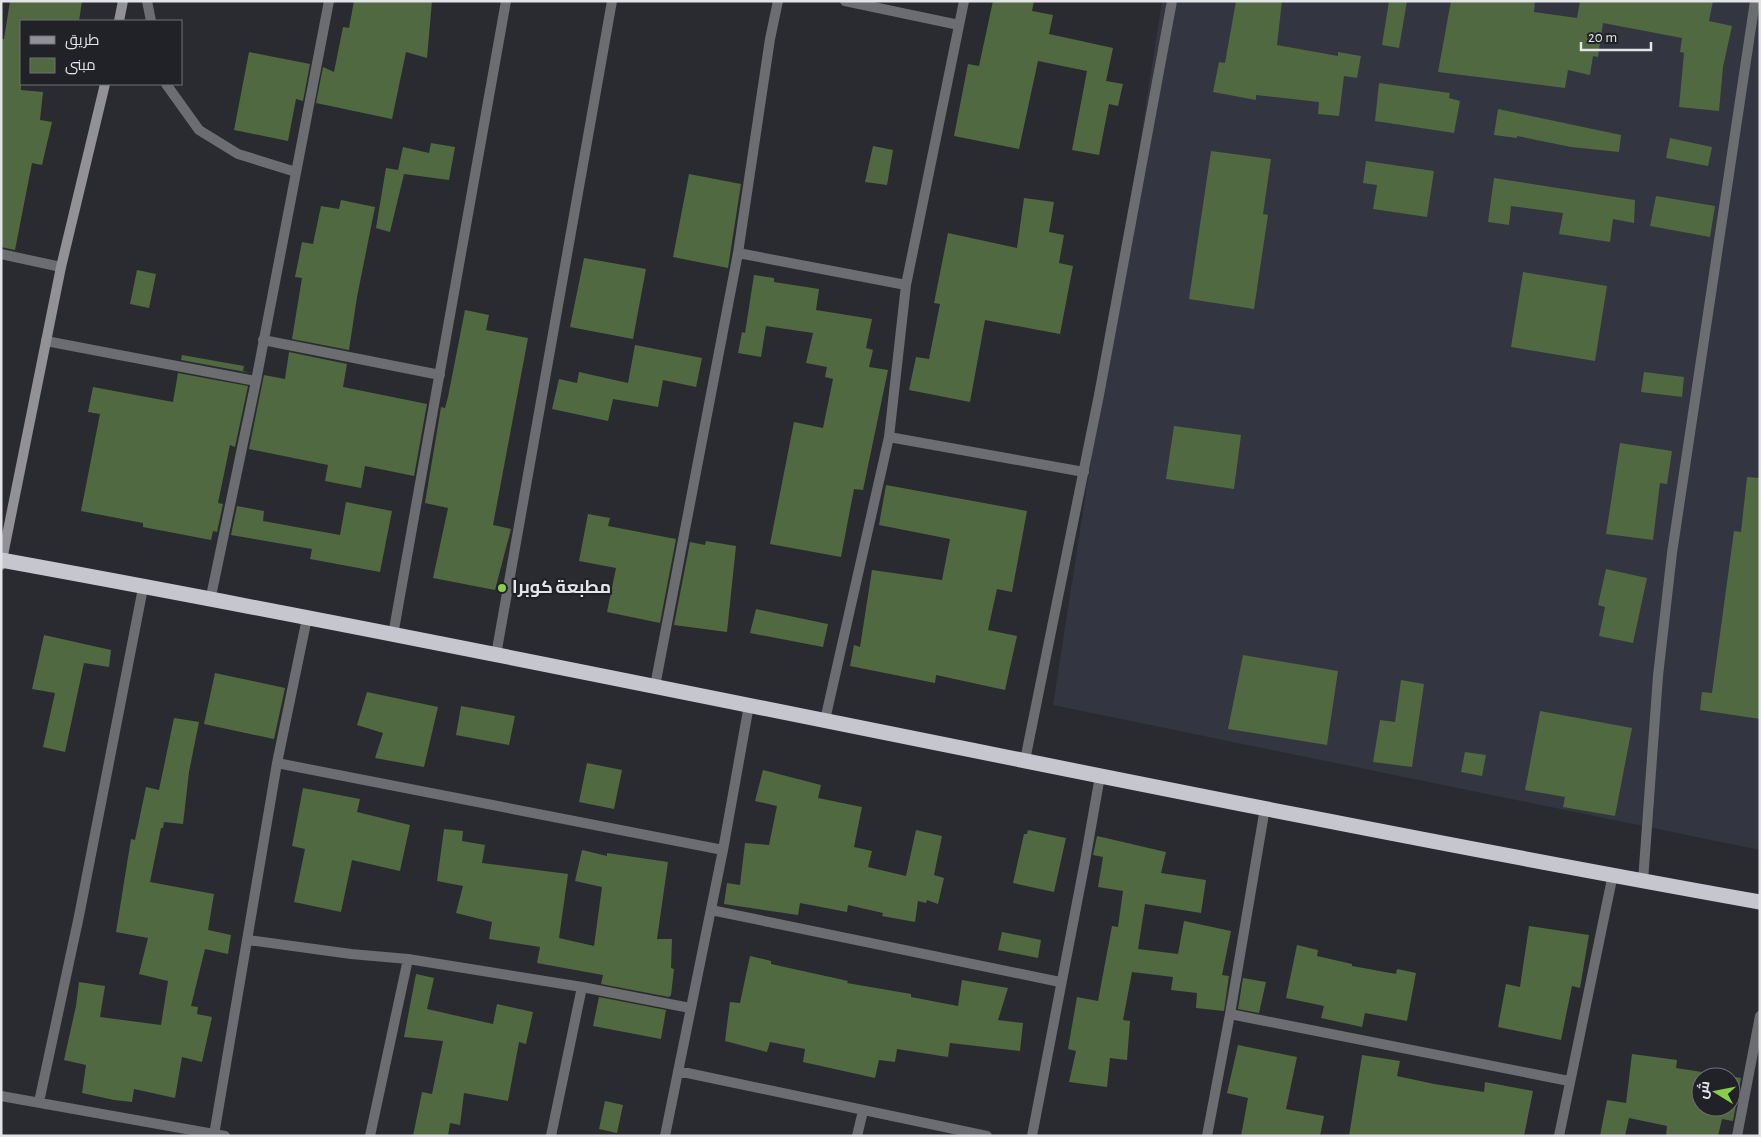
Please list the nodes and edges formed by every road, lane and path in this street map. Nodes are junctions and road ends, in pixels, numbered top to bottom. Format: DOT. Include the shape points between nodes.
graph roads {
  1 [pos="123,1"];
  2 [pos="147,1"];
  3 [pos="329,1"];
  4 [pos="506,1"];
  5 [pos="612,1"];
  6 [pos="778,1"];
  7 [pos="845,1"];
  8 [pos="964,1"];
  9 [pos="1172,1"];
  10 [pos="1755,1"];
  11 [pos="119,20"];
  12 [pos="151,20"];
  13 [pos="960,24"];
  14 [pos="105,85"];
  15 [pos="167,85"];
  16 [pos="296,172"];
  17 [pos="738,253"];
  18 [pos="1,254"];
  19 [pos="61,267"];
  20 [pos="906,285"];
  21 [pos="263,340"];
  22 [pos="46,341"];
  23 [pos="440,375"];
  24 [pos="256,381"];
  25 [pos="889,437"];
  26 [pos="1084,472"];
  27 [pos="2,562"];
  28 [pos="143,588"];
  29 [pos="210,601"];
  30 [pos="307,618"];
  31 [pos="393,635"];
  32 [pos="496,655"];
  33 [pos="655,686"];
  34 [pos="749,705"];
  35 [pos="825,720"];
  36 [pos="1025,760"];
  37 [pos="277,763"];
  38 [pos="1100,776"];
  39 [pos="1265,808"];
  40 [pos="723,850"];
  41 [pos="1613,874"];
  42 [pos="1643,881"];
  43 [pos="1760,902"];
  44 [pos="711,910"];
  45 [pos="248,940"];
  46 [pos="408,960"];
  47 [pos="1060,982"];
  48 [pos="582,987"];
  49 [pos="690,1008"];
  50 [pos="1230,1014"];
  51 [pos="1760,1016"];
  52 [pos="678,1071"];
  53 [pos="1570,1081"];
  54 [pos="1,1096"];
  55 [pos="39,1102"];
  56 [pos="863,1110"];
  57 [pos="214,1135"];
  58 [pos="225,1136"];
  59 [pos="370,1136"];
  60 [pos="551,1136"];
  61 [pos="665,1136"];
  62 [pos="857,1136"];
  63 [pos="987,1136"];
  64 [pos="1032,1136"];
  65 [pos="1207,1136"];
  66 [pos="1558,1136"];
  67 [pos="1737,1136"];
  1 -- 11 [label="street"];
  2 -- 12 [label="street"];
  3 -- 16 [label="street"];
  4 -- 23 [label="street"];
  5 -- 32 [label="street"];
  6 -- 17 [label="street"];
  7 -- 13 [label="street"];
  8 -- 13 [label="street"];
  9 -- 26 [label="street"];
  10 -- 42 [label="street" via="1672,553 1658,676"];
  13 -- 20 [label="street"];
  14 -- 19 [label="street"];
  15 -- 16 [label="street" via="199,130 238,154"];
  16 -- 21 [label="street"];
  17 -- 20 [label="street"];
  17 -- 33 [label="street"];
  18 -- 19 [label="street"];
  19 -- 22 [label="street"];
  20 -- 25 [label="street"];
  21 -- 23 [label="street"];
  21 -- 24 [label="street"];
  22 -- 24 [label="street"];
  22 -- 27 [label="street"];
  23 -- 31 [label="street"];
  24 -- 29 [label="street"];
  25 -- 26 [label="street"];
  25 -- 35 [label="street"];
  26 -- 36 [label="street"];
  27 -- 28 [label="highway"];
  28 -- 29 [label="highway"];
  28 -- 55 [label="street"];
  29 -- 30 [label="highway"];
  30 -- 31 [label="highway"];
  30 -- 37 [label="street"];
  31 -- 32 [label="highway"];
  32 -- 33 [label="highway"];
  33 -- 34 [label="highway"];
  34 -- 35 [label="highway"];
  34 -- 40 [label="street"];
  35 -- 36 [label="highway"];
  36 -- 38 [label="highway"];
  37 -- 40 [label="street"];
  37 -- 45 [label="street"];
  38 -- 39 [label="highway"];
  38 -- 47 [label="street"];
  39 -- 41 [label="highway"];
  39 -- 50 [label="street"];
  40 -- 44 [label="street"];
  41 -- 42 [label="highway"];
  41 -- 53 [label="street"];
  42 -- 43 [label="highway"];
  44 -- 47 [label="street"];
  44 -- 49 [label="street"];
  45 -- 46 [label="street"];
  45 -- 57 [label="street"];
  46 -- 48 [label="street"];
  46 -- 59 [label="street"];
  47 -- 64 [label="street"];
  48 -- 49 [label="street"];
  48 -- 60 [label="street"];
  49 -- 52 [label="street"];
  50 -- 53 [label="street"];
  50 -- 65 [label="street"];
  51 -- 67 [label="street"];
  52 -- 56 [label="street"];
  52 -- 61 [label="street"];
  53 -- 66 [label="street"];
  54 -- 55 [label="street"];
  55 -- 57 [label="street"];
  56 -- 62 [label="street"];
  56 -- 63 [label="street"];
  57 -- 58 [label="street"];
}
